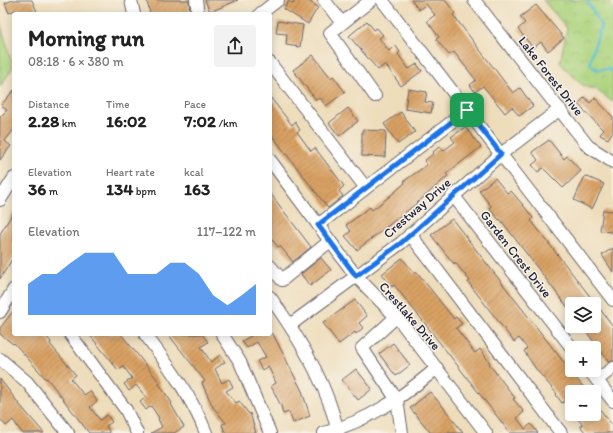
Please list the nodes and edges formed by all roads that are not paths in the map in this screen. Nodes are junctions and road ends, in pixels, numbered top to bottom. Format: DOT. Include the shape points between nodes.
graph roads {
  1 [pos="131,0"];
  2 [pos="196,0"];
  3 [pos="278,0"];
  4 [pos="324,0"];
  5 [pos="371,0"];
  6 [pos="382,0"];
  7 [pos="474,0"];
  8 [pos="134,12"];
  9 [pos="198,12"];
  10 [pos="263,12"];
  11 [pos="342,23"];
  12 [pos="272,66"];
  13 [pos="376,96"];
  14 [pos="560,109"];
  15 [pos="467,110"];
  16 [pos="501,154"];
  17 [pos="613,162"];
  18 [pos="272,163"];
  19 [pos="12,182"];
  20 [pos="366,188"];
  21 [pos="453,195"];
  22 [pos="0,200"];
  23 [pos="318,225"];
  24 [pos="410,234"];
  25 [pos="330,241"];
  26 [pos="272,268"];
  27 [pos="356,276"];
  28 [pos="12,292"];
  29 [pos="272,300"];
  30 [pos="613,300"];
  31 [pos="0,312"];
  32 [pos="396,317"];
  33 [pos="290,325"];
  34 [pos="71,336"];
  35 [pos="146,336"];
  36 [pos="223,336"];
  37 [pos="567,341"];
  38 [pos="0,359"];
  39 [pos="437,368"];
  40 [pos="613,368"];
  41 [pos="595,377"];
  42 [pos="597,380"];
  43 [pos="397,400"];
  44 [pos="613,401"];
  45 [pos="338,431"];
  46 [pos="68,433"];
  47 [pos="137,433"];
  48 [pos="206,433"];
  49 [pos="270,433"];
  50 [pos="324,433"];
  51 [pos="402,433"];
  52 [pos="486,433"];
  53 [pos="560,433"];
  1 -- 8 [label="street"];
  2 -- 9 [label="street"];
  3 -- 10 [label="street"];
  4 -- 11 [label="street"];
  5 -- 11 [label="street"];
  6 -- 15 [label="street"];
  7 -- 14 [label="street, Lake Forest Drive"];
  11 -- 13 [label="street" via="330,33"];
  12 -- 20 [label="street"];
  14 -- 16 [label="street, Crestway Drive"];
  14 -- 17 [label="street, Lake Forest Drive" via="588,146"];
  15 -- 16 [label="street"];
  15 -- 20 [label="street"];
  16 -- 21 [label="street, Crestway Drive"];
  16 -- 30 [label="street"];
  18 -- 23 [label="street, Crestlake Drive"];
  19 -- 22 [label="street"];
  20 -- 23 [label="street"];
  21 -- 24 [label="street, Crestway Drive"];
  21 -- 37 [label="street, Garden Crest Drive"];
  23 -- 25 [label="street, Crestlake Drive"];
  24 -- 27 [label="street, Crestway Drive"];
  24 -- 53 [label="street"];
  25 -- 26 [label="street" via="282,280"];
  25 -- 27 [label="street, Crestlake Drive"];
  27 -- 32 [label="street, Crestlake Drive"];
  27 -- 33 [label="street, Crestway Drive"];
  28 -- 31 [label="street"];
  29 -- 33 [label="street"];
  32 -- 39 [label="street, Crestlake Drive"];
  32 -- 43 [label="street" via="362,348"];
  33 -- 45 [label="street" via="319,380 333,411"];
  34 -- 47 [label="street" via="126,410"];
  35 -- 48 [label="street" via="188,397"];
  36 -- 49 [label="street" via="240,362"];
  38 -- 46 [label="street" via="27,382"];
  39 -- 43 [label="street"];
  39 -- 52 [label="street, Crestlake Drive"];
  40 -- 42 [label="street"];
  41 -- 42 [label="street"];
  42 -- 44 [label="street"];
  43 -- 45 [label="street"];
  43 -- 51 [label="street"];
  45 -- 50 [label="street"];
}
